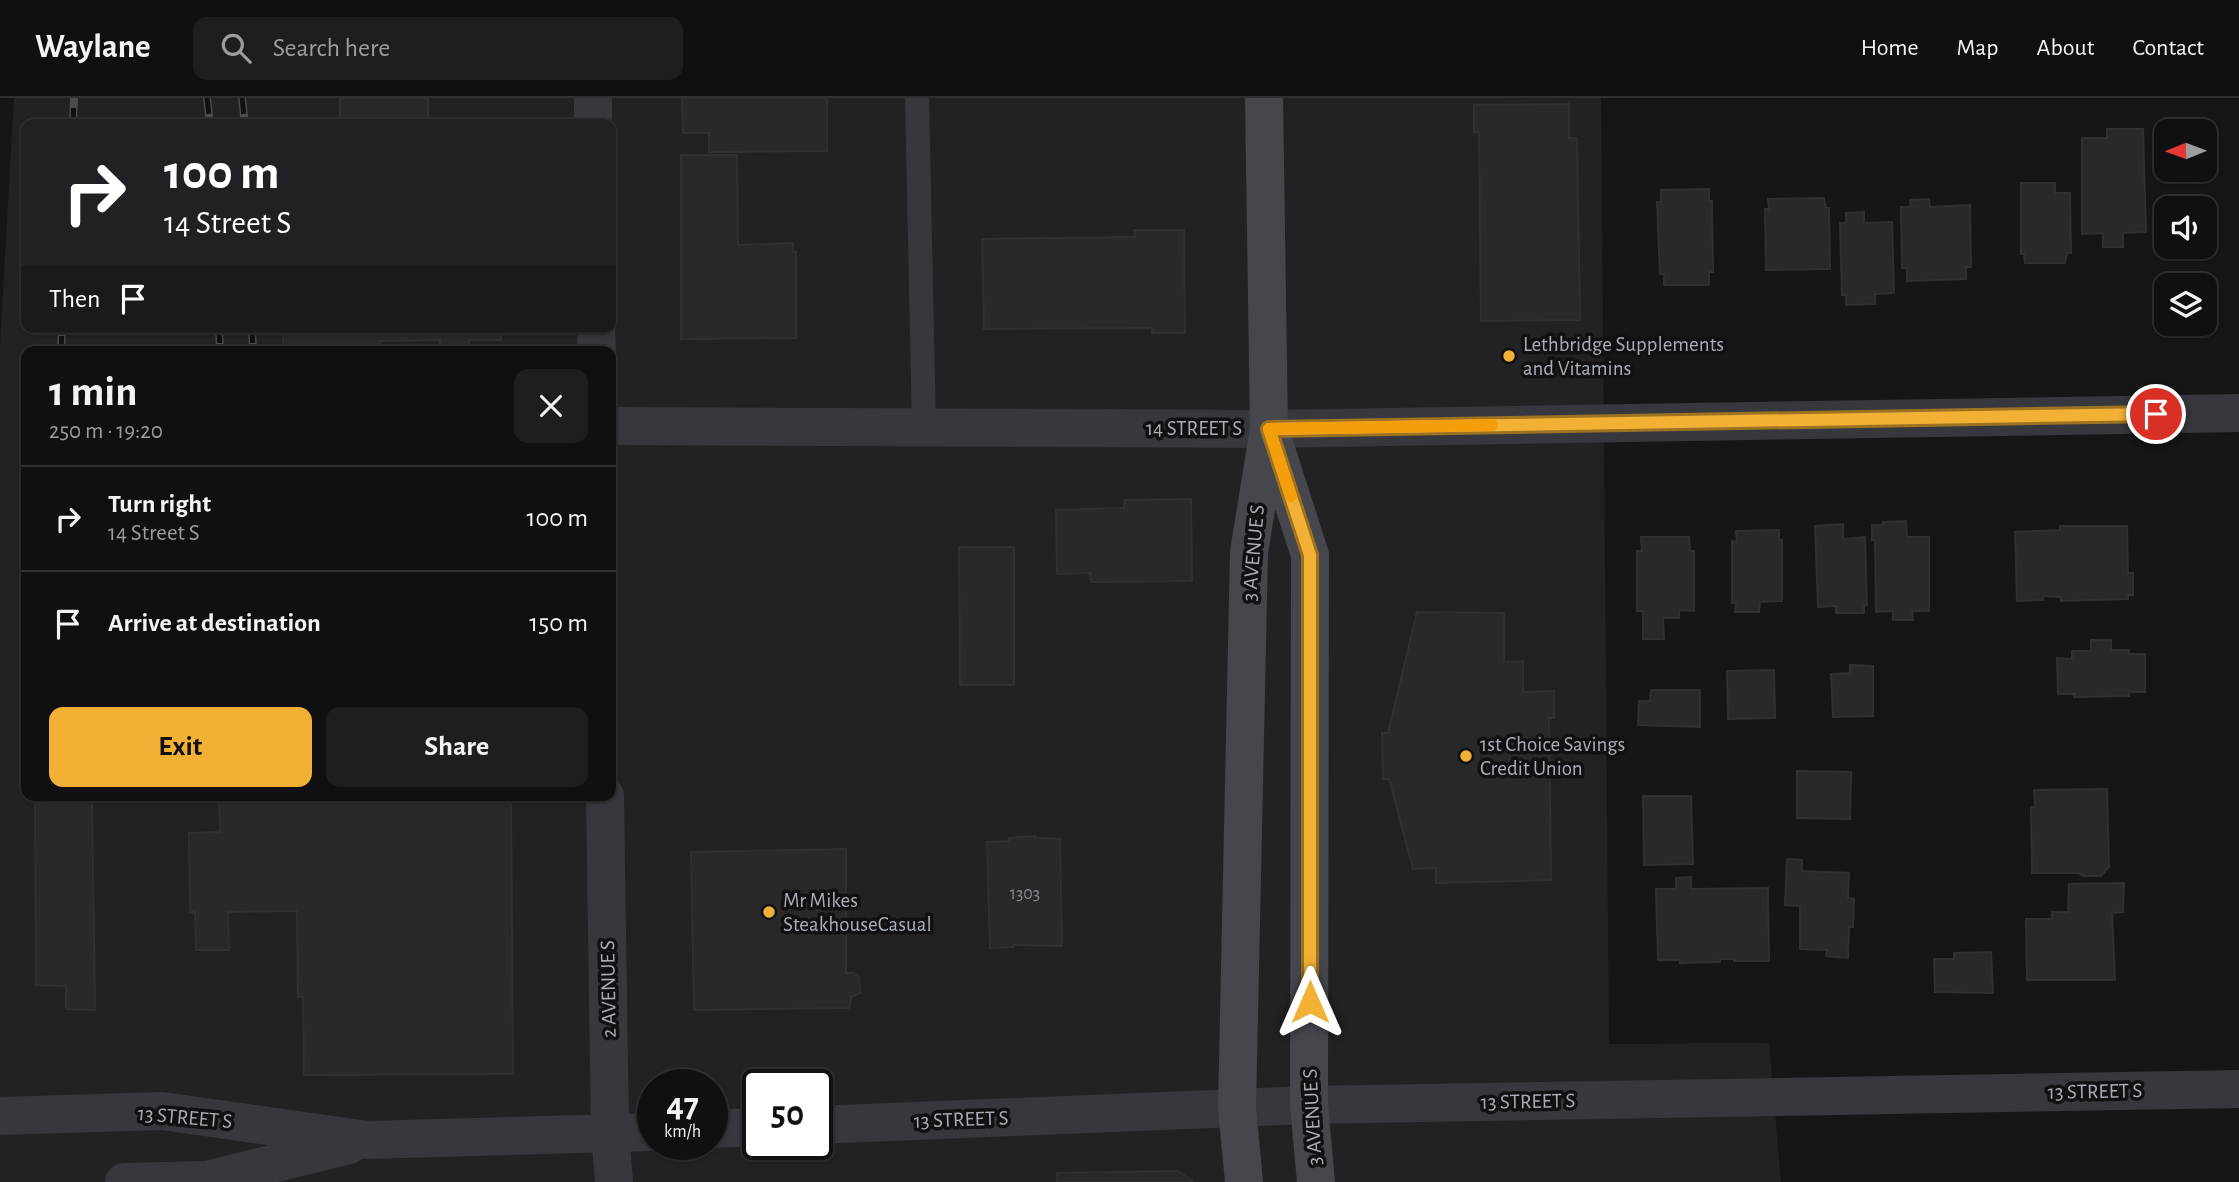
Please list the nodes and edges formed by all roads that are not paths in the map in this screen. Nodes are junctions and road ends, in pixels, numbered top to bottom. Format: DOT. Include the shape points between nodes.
graph roads {
  1 [pos="593,98"];
  2 [pos="916,98"];
  3 [pos="1264,98"];
  4 [pos="593,119"];
  5 [pos="2239,413"];
  6 [pos="616,426"];
  7 [pos="923,427"];
  8 [pos="1269,429"];
  9 [pos="604,801"];
  10 [pos="2239,1089"];
  11 [pos="1310,1105"];
  12 [pos="1237,1108"];
  13 [pos="0,1116"];
  14 [pos="833,1124"];
  15 [pos="637,1132"];
  16 [pos="610,1133"];
  17 [pos="368,1140"];
  18 [pos="124,1182"];
  19 [pos="614,1182"];
  20 [pos="1244,1182"];
  21 [pos="1315,1182"];
  1 -- 4 [label="street"];
  2 -- 7 [label="lane"];
  3 -- 8 [label="main road, 3 AVENUE S"];
  5 -- 8 [label="street, 14 STREET S"];
  6 -- 7 [label="street, 14 STREET S"];
  7 -- 8 [label="street, 14 STREET S"];
  8 -- 11 [label="main road, 3 AVENUE S" via="1310,555"];
  8 -- 12 [label="main road, 3 AVENUE S" via="1249,552"];
  9 -- 16 [label="street, 2 AVENUE S"];
  10 -- 11 [label="street, 13 STREET S"];
  11 -- 12 [label="street, 13 STREET S"];
  11 -- 21 [label="main road, 3 AVENUE S"];
  12 -- 14 [label="street, 13 STREET S"];
  12 -- 20 [label="main road, 3 AVENUE S"];
  13 -- 17 [label="street, 13 STREET S" via="162,1111"];
  15 -- 16 [label="street, 13 STREET S"];
  16 -- 17 [label="street, 13 STREET S"];
  16 -- 19 [label="street, 2 AVENUE S"];
  17 -- 18 [label="street, 13 STREET S" via="207,1180"];
}
